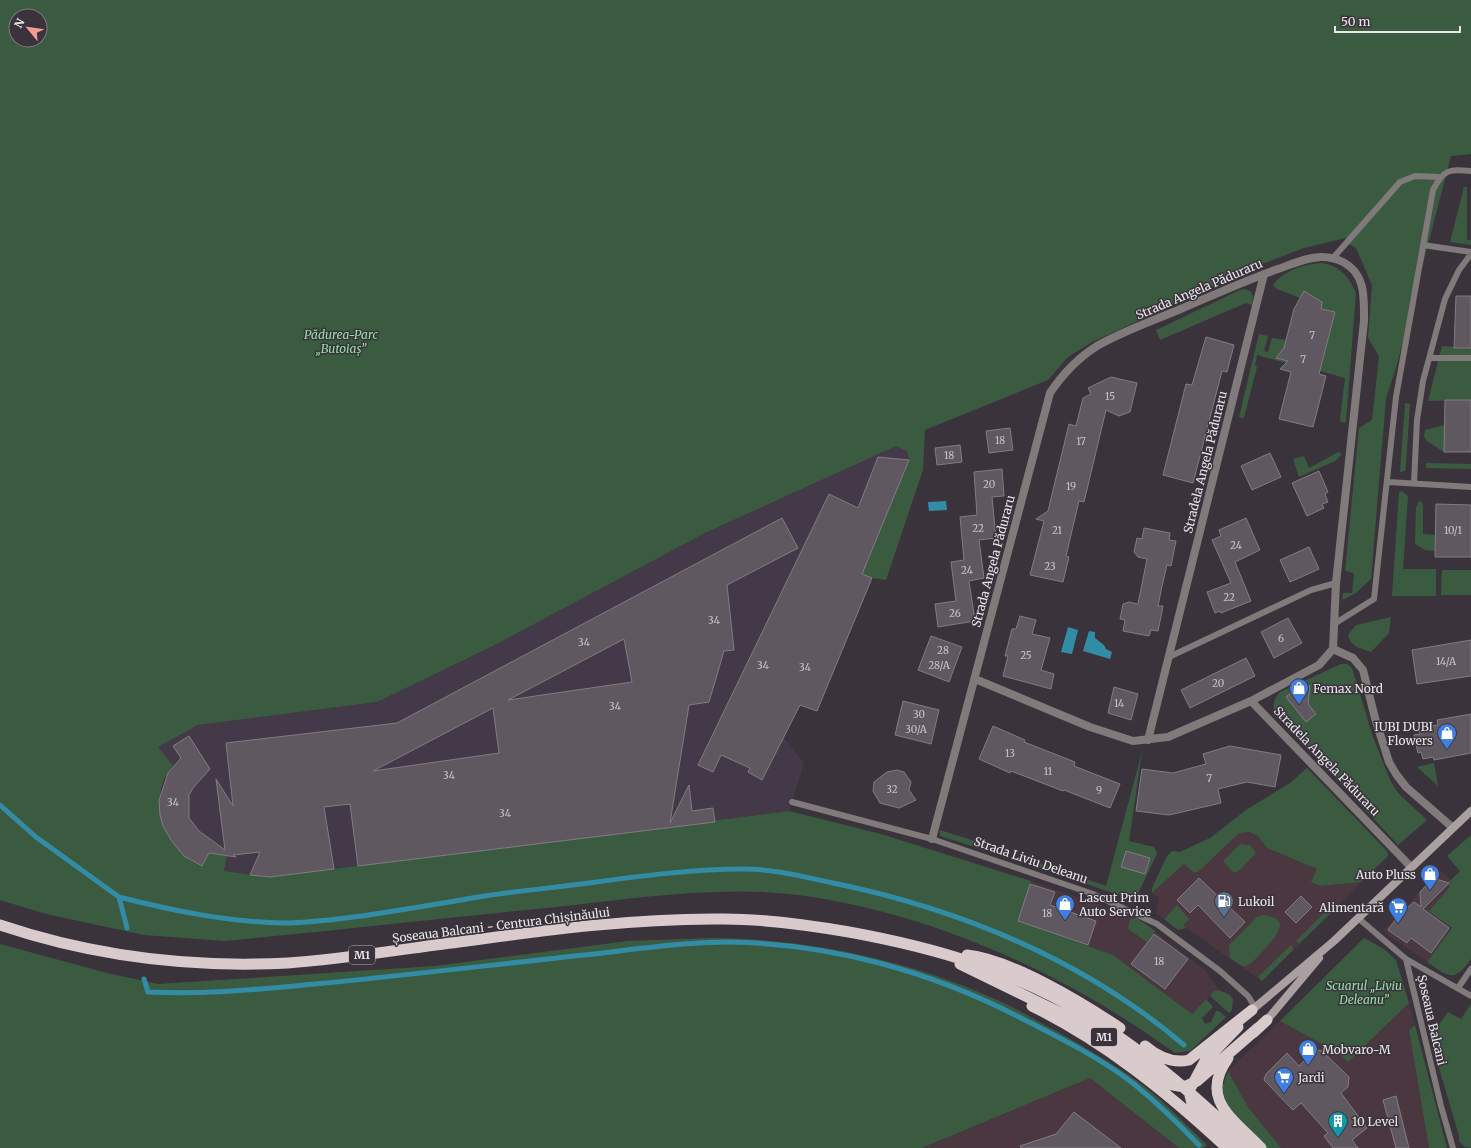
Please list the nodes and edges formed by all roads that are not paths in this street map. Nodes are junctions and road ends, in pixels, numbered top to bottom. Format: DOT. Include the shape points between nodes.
graph roads {
  1 [pos="1471,171"];
  2 [pos="1439,177"];
  3 [pos="1423,245"];
  4 [pos="1471,253"];
  5 [pos="1333,258"];
  6 [pos="1264,274"];
  7 [pos="1430,358"];
  8 [pos="1471,358"];
  9 [pos="1388,482"];
  10 [pos="1414,483"];
  11 [pos="1471,487"];
  12 [pos="1336,583"];
  13 [pos="1334,624"];
  14 [pos="1333,649"];
  15 [pos="1169,657"];
  16 [pos="975,679"];
  17 [pos="1251,701"];
  18 [pos="1148,740"];
  19 [pos="792,802"];
  20 [pos="1471,810"];
  21 [pos="1452,828"];
  22 [pos="932,838"];
  23 [pos="1411,867"];
  24 [pos="1358,918"];
  25 [pos="0,924"];
  26 [pos="1334,941"];
  27 [pos="934,951"];
  28 [pos="1406,959"];
  29 [pos="1471,969"];
  30 [pos="1458,988"];
  31 [pos="1471,996"];
  32 [pos="1254,1008"];
  33 [pos="1267,1020"];
  34 [pos="1258,1028"];
  35 [pos="1189,1087"];
  36 [pos="1226,1148"];
  37 [pos="1238,1148"];
  38 [pos="1251,1148"];
  39 [pos="1261,1148"];
  40 [pos="1453,1148"];
  1 -- 2 [label="lane" via="1447,171"];
  2 -- 3 [label="lane" via="1433,190"];
  2 -- 5 [label="lane" via="1415,176 1400,182"];
  3 -- 4 [label="lane"];
  3 -- 9 [label="lane" via="1396,398"];
  4 -- 7 [label="lane" via="1459,270 1445,299"];
  5 -- 6 [label="street, Strada Angela Păduraru" via="1310,259"];
  5 -- 12 [label="street" via="1343,262 1356,273 1361,280 1364,294 1364,321"];
  6 -- 15 [label="street, Stradela Angela Păduraru"];
  6 -- 16 [label="street, Strada Angela Păduraru" via="1097,346 1080,358 1059,379 1050,393"];
  7 -- 8 [label="lane"];
  7 -- 10 [label="lane" via="1423,381 1417,420"];
  9 -- 10 [label="lane"];
  9 -- 13 [label="lane" via="1374,599"];
  10 -- 11 [label="lane"];
  12 -- 13 [label="street"];
  12 -- 15 [label="lane" via="1312,590"];
  13 -- 14 [label="street"];
  14 -- 17 [label="street" via="1319,665"];
  14 -- 21 [label="street" via="1353,658 1363,670 1375,718 1389,762 1396,774 1406,787"];
  15 -- 18 [label="street, Stradela Angela Păduraru"];
  16 -- 18 [label="street" via="1117,737 1133,741"];
  16 -- 22 [label="street, Strada Angela Păduraru"];
  17 -- 18 [label="street" via="1168,737"];
  17 -- 23 [label="street, Stradela Angela Păduraru"];
  19 -- 22 [label="lane, Strada Liviu Deleanu"];
  20 -- 21 [label="main road"];
  21 -- 23 [label="main road"];
  22 -- 32 [label="lane, Strada Liviu Deleanu" via="1093,894 1135,912 1157,924 1220,971 1238,986"];
  23 -- 24 [label="main road"];
  24 -- 26 [label="main road"];
  24 -- 28 [label="lane"];
  25 -- 27 [label="highway, Șoseaua Balcani - Centura Chișinăului / M1" via="67,944 125,955 177,962 231,964 338,959 503,936 625,923 728,918 823,928"];
  26 -- 32 [label="main road"];
  26 -- 33 [label="main road"];
  27 -- 32 [label="highway, M1" via="984,957 1033,978 1099,1014 1150,1050 1171,1061 1189,1060"];
  27 -- 35 [label="highway, M1" via="1087,1026 1168,1084"];
  27 -- 36 [label="highway, Șoseaua Balcani - Centura Chișinăului / M1" via="976,980 1061,1020 1122,1060 1157,1086"];
  28 -- 30 [label="lane"];
  28 -- 40 [label="lane, Șoseaua Balcani"];
  29 -- 30 [label="lane"];
  30 -- 31 [label="lane"];
  32 -- 35 [label="highway" via="1205,1061"];
  33 -- 34 [label="highway"];
  34 -- 35 [label="highway"];
  34 -- 39 [label="highway" via="1228,1057 1221,1068 1216,1090 1223,1108"];
  35 -- 37 [label="highway" via="1192,1104"];
  35 -- 38 [label="highway, M1"];
}
